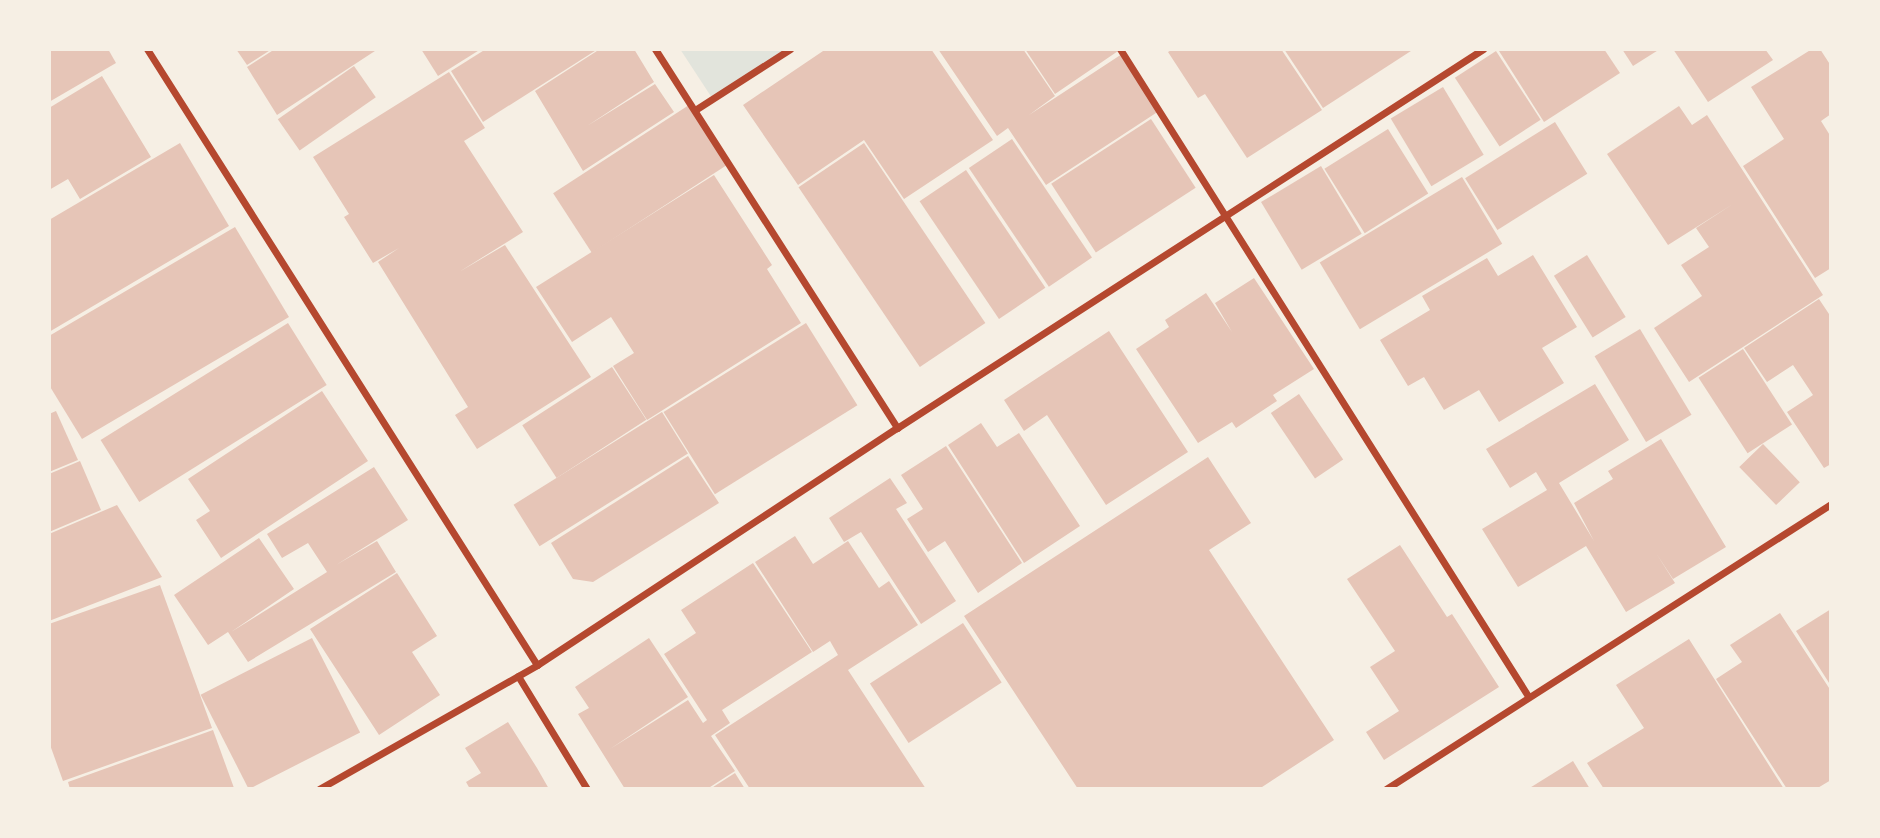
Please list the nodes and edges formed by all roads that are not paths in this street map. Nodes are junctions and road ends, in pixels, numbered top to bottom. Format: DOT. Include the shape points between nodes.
graph roads {
  1 [pos="147,49"];
  2 [pos="655,49"];
  3 [pos="790,49"];
  4 [pos="1121,49"];
  5 [pos="1483,49"];
  6 [pos="695,110"];
  7 [pos="1226,215"];
  8 [pos="897,428"];
  9 [pos="1831,504"];
  10 [pos="537,665"];
  11 [pos="518,676"];
  12 [pos="1528,696"];
  13 [pos="319,789"];
  14 [pos="587,789"];
  15 [pos="1386,789"];
  1 -- 10 [label="street"];
  2 -- 6 [label="street"];
  3 -- 6 [label="street"];
  4 -- 7 [label="street"];
  5 -- 7 [label="street"];
  6 -- 8 [label="street"];
  7 -- 8 [label="street"];
  7 -- 12 [label="street"];
  8 -- 10 [label="street"];
  9 -- 12 [label="street"];
  10 -- 11 [label="street"];
  11 -- 13 [label="street"];
  11 -- 14 [label="street"];
  12 -- 15 [label="street"];
}
